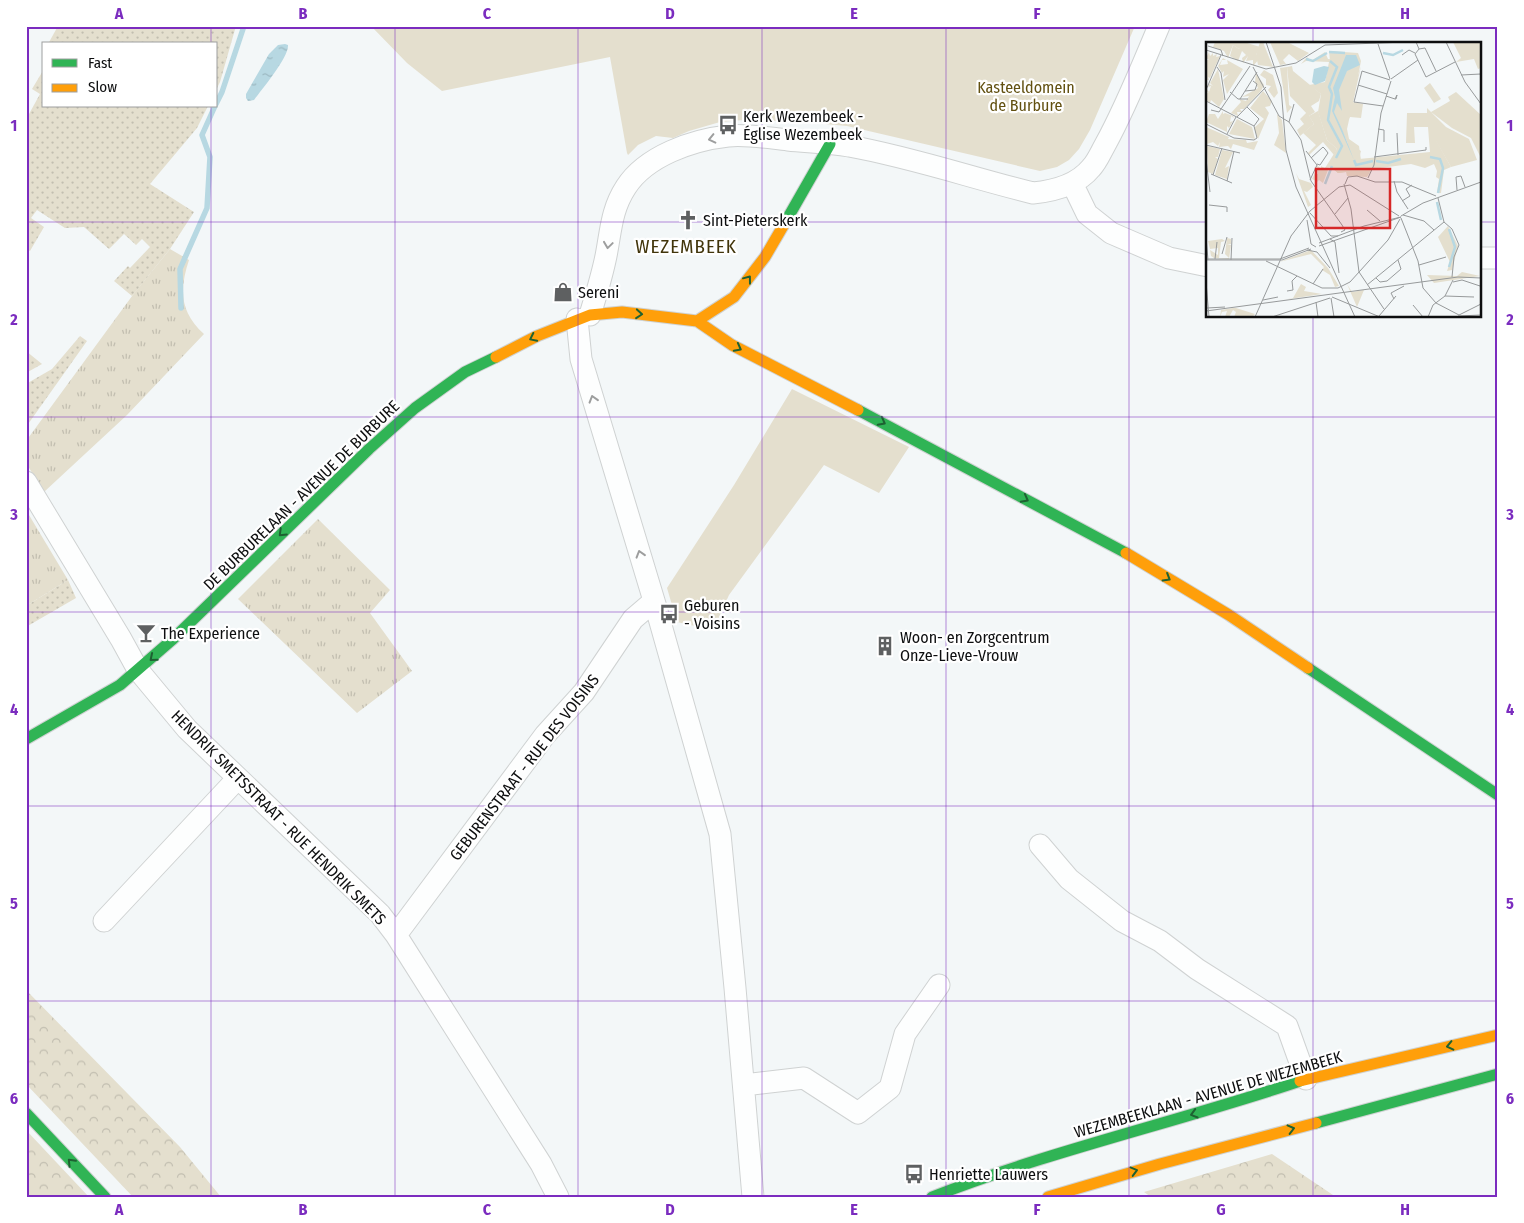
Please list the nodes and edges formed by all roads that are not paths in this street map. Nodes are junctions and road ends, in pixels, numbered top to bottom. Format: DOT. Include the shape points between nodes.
graph roads {
  1 [pos="1159,26"];
  2 [pos="830,144"];
  3 [pos="1072,183"];
  4 [pos="1482,258"];
  5 [pos="1498,258"];
  6 [pos="1206,266"];
  7 [pos="584,317"];
  8 [pos="697,321"];
  9 [pos="26,482"];
  10 [pos="654,601"];
  11 [pos="138,670"];
  12 [pos="26,739"];
  13 [pos="238,778"];
  14 [pos="1498,795"];
  15 [pos="1040,845"];
  16 [pos="104,921"];
  17 [pos="396,935"];
  18 [pos="939,985"];
  19 [pos="1498,1035"];
  20 [pos="1498,1074"];
  21 [pos="1306,1079"];
  22 [pos="744,1085"];
  23 [pos="26,1113"];
  24 [pos="105,1197"];
  25 [pos="558,1197"];
  26 [pos="753,1197"];
  27 [pos="932,1197"];
  28 [pos="1048,1197"];
  1 -- 3 [label="street" via="1110,136 1092,168"];
  2 -- 3 [label="street" via="899,157 1033,193 1052,191"];
  2 -- 7 [label="street, one-way" via="730,136 714,138 654,159 618,200 611,220 606,255"];
  8 -- 2 [label="main road, one-way" via="734,297 760,264"];
  3 -- 6 [label="street" via="1087,214 1111,232 1169,258"];
  4 -- 5 [label="street"];
  7 -- 8 [label="main road, DE BURBURELAAN - AVENUE DE BURBURE, one-way" via="622,312"];
  10 -- 7 [label="street, one-way" via="581,359"];
  7 -- 11 [label="main road, DE BURBURELAAN - AVENUE DE BURBURE, one-way" via="465,372 415,408 368,449"];
  8 -- 14 [label="main road, one-way" via="732,345 1133,557 1229,615"];
  9 -- 11 [label="street, HENDRIK SMETSSTRAAT - RUE HENDRIK SMETS"];
  10 -- 17 [label="street, GEBURENSTRAAT - RUE DES VOISINS" via="633,619 584,692 544,735"];
  10 -- 22 [label="street" via="720,834"];
  11 -- 12 [label="main road, DE BURBURELAAN - AVENUE DE BURBURE" via="110,691"];
  11 -- 13 [label="street, HENDRIK SMETSSTRAAT - RUE HENDRIK SMETS" via="187,729"];
  13 -- 16 [label="street"];
  13 -- 17 [label="street, HENDRIK SMETSSTRAAT - RUE HENDRIK SMETS" via="369,902"];
  15 -- 21 [label="street" via="1069,879 1122,921 1160,941 1196,969 1287,1026"];
  17 -- 25 [label="street, HENDRIK SMETSSTRAAT - RUE HENDRIK SMETS"];
  18 -- 22 [label="street" via="905,1034 890,1088 858,1113 804,1078"];
  19 -- 21 [label="main road, WEZEMBEEKLAAN - AVENUE DE WEZEMBEEK, one-way"];
  28 -- 20 [label="main road, one-way"];
  21 -- 27 [label="main road, WEZEMBEEKLAAN - AVENUE DE WEZEMBEEK, one-way" via="986,1176"];
  22 -- 26 [label="street"];
  24 -- 23 [label="main road, one-way"];
}
